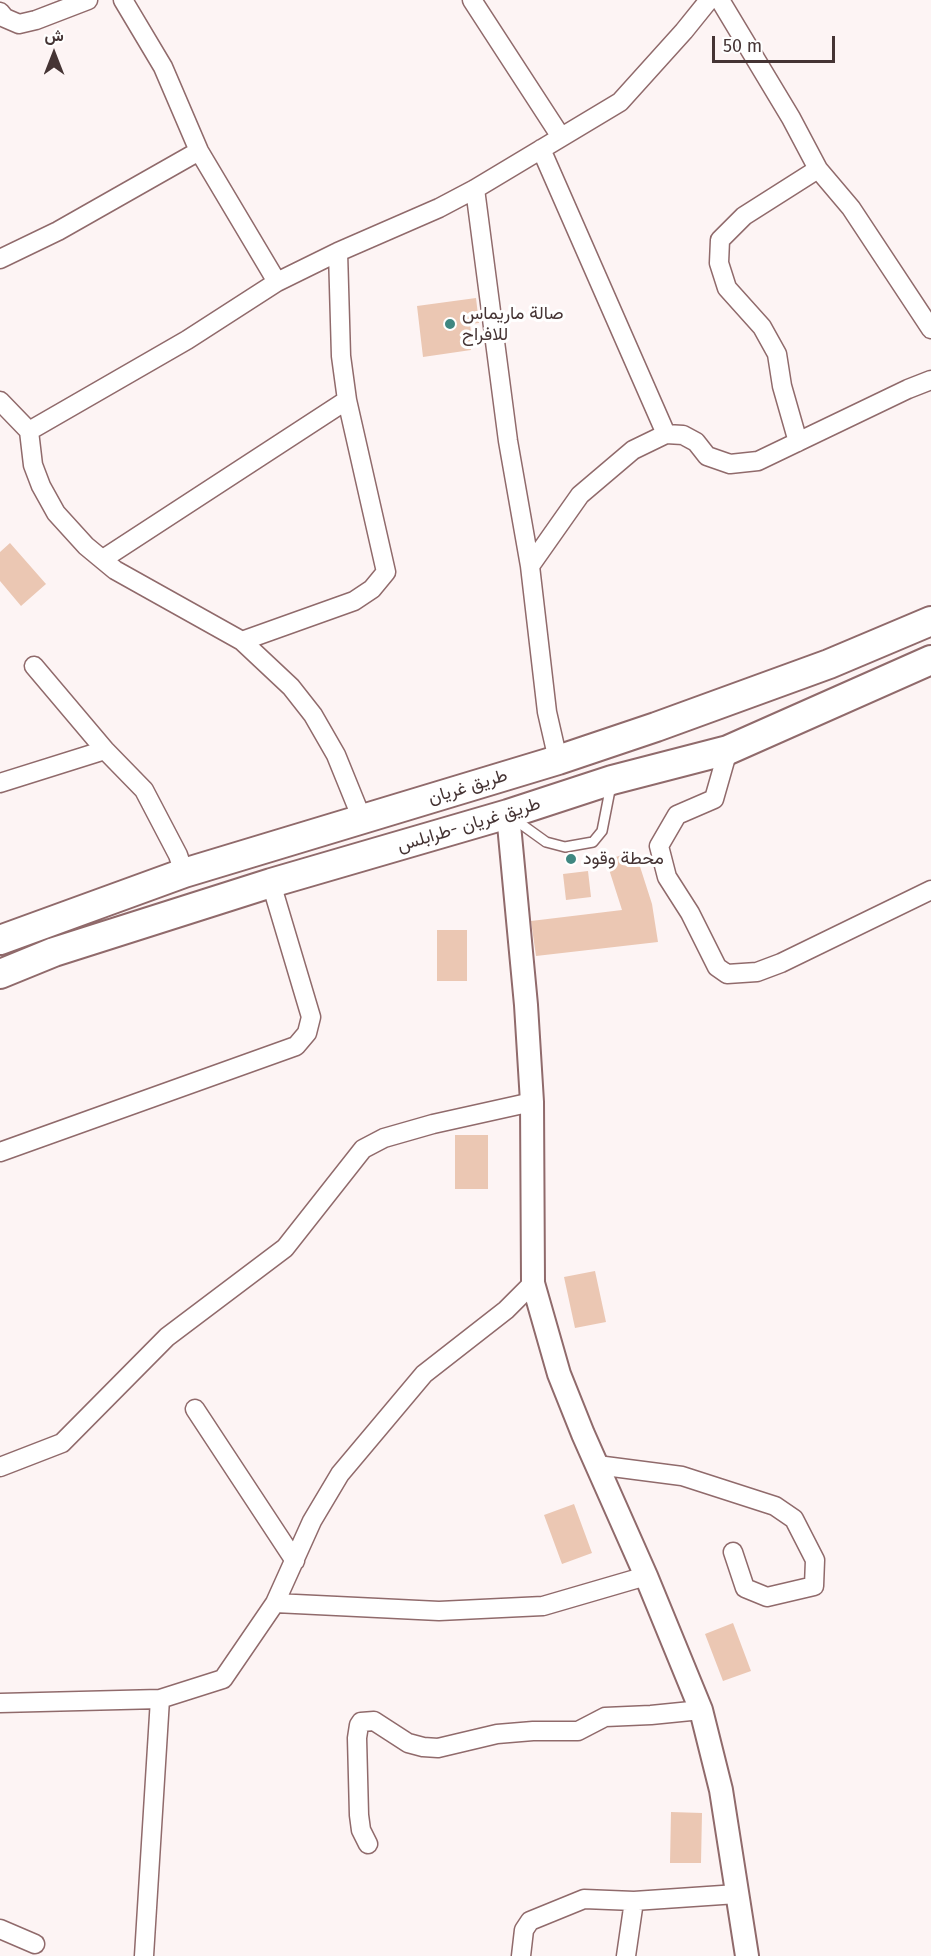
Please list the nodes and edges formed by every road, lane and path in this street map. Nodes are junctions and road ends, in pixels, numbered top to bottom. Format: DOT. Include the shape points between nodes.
graph roads {
  1 [pos="88,0"];
  2 [pos="123,0"];
  3 [pos="472,0"];
  4 [pos="709,0"];
  5 [pos="720,0"];
  6 [pos="0,12"];
  7 [pos="561,137"];
  8 [pos="541,149"];
  9 [pos="199,151"];
  10 [pos="818,169"];
  11 [pos="475,189"];
  12 [pos="338,252"];
  13 [pos="0,259"];
  14 [pos="277,282"];
  15 [pos="931,329"];
  16 [pos="931,380"];
  17 [pos="347,400"];
  18 [pos="0,402"];
  19 [pos="29,431"];
  20 [pos="666,434"];
  21 [pos="798,442"];
  22 [pos="103,559"];
  23 [pos="530,566"];
  24 [pos="931,621"];
  25 [pos="242,641"];
  26 [pos="931,660"];
  27 [pos="34,666"];
  28 [pos="105,750"];
  29 [pos="728,750"];
  30 [pos="558,760"];
  31 [pos="612,780"];
  32 [pos="0,783"];
  33 [pos="508,814"];
  34 [pos="362,819"];
  35 [pos="183,873"];
  36 [pos="271,883"];
  37 [pos="931,890"];
  38 [pos="0,940"];
  39 [pos="0,974"];
  40 [pos="532,1102"];
  41 [pos="0,1152"];
  42 [pos="532,1283"];
  43 [pos="195,1409"];
  44 [pos="597,1465"];
  45 [pos="0,1467"];
  46 [pos="734,1552"];
  47 [pos="295,1561"];
  48 [pos="646,1576"];
  49 [pos="276,1603"];
  50 [pos="160,1699"];
  51 [pos="0,1703"];
  52 [pos="701,1710"];
  53 [pos="368,1844"];
  54 [pos="737,1894"];
  55 [pos="634,1901"];
  56 [pos="0,1929"];
  57 [pos="35,1944"];
  58 [pos="144,1956"];
  59 [pos="521,1956"];
  60 [pos="626,1956"];
  61 [pos="747,1956"];
  1 -- 6 [label="street" via="19,24"];
  2 -- 9 [label="street" via="164,67"];
  3 -- 7 [label="street"];
  4 -- 7 [label="street" via="620,102"];
  5 -- 10 [label="street"];
  7 -- 8 [label="street"];
  8 -- 11 [label="street"];
  8 -- 20 [label="street"];
  9 -- 13 [label="street" via="58,231"];
  9 -- 14 [label="street"];
  10 -- 15 [label="street" via="851,208"];
  10 -- 21 [label="street" via="744,216 720,240 719,263 728,288 762,327 777,354"];
  11 -- 12 [label="street"];
  11 -- 23 [label="street" via="508,441"];
  12 -- 14 [label="street"];
  12 -- 17 [label="street" via="341,356"];
  14 -- 19 [label="street" via="187,340"];
  16 -- 21 [label="street"];
  17 -- 22 [label="street"];
  17 -- 25 [label="street" via="386,572 372,589 354,601"];
  18 -- 19 [label="street"];
  19 -- 22 [label="street" via="33,465 56,513"];
  20 -- 21 [label="street" via="683,435 696,442 707,456 730,464 758,461"];
  20 -- 23 [label="street" via="633,450 580,495"];
  22 -- 25 [label="street" via="115,570"];
  23 -- 30 [label="street" via="547,712"];
  24 -- 30 [label="highway, طريق غريان" via="830,664"];
  25 -- 34 [label="street" via="291,687 313,715 336,755"];
  26 -- 29 [label="highway, طريق غريان -طرابلس"];
  27 -- 28 [label="street"];
  28 -- 32 [label="street"];
  28 -- 35 [label="street" via="144,790 178,855"];
  29 -- 31 [label="highway, طريق غريان -طرابلس"];
  29 -- 37 [label="street" via="714,799 677,815 659,846 667,877 717,967 727,974 757,972 781,963"];
  30 -- 34 [label="highway, طريق غريان"];
  31 -- 33 [label="highway, طريق غريان -طرابلس"];
  31 -- 33 [label="lane" via="602,831 593,842 565,847 546,842"];
  33 -- 36 [label="highway, طريق غريان -طرابلس"];
  33 -- 40 [label="street"];
  34 -- 35 [label="highway, طريق غريان"];
  35 -- 38 [label="highway, طريق غريان"];
  36 -- 39 [label="highway, طريق غريان -طرابلس" via="54,952"];
  36 -- 41 [label="street" via="311,1017 307,1032 296,1046"];
  40 -- 42 [label="street"];
  40 -- 45 [label="street" via="384,1138 363,1149 285,1248 166,1337 62,1443"];
  42 -- 44 [label="street" via="559,1374"];
  42 -- 47 [label="street" via="506,1310 424,1374 340,1474 312,1521"];
  43 -- 47 [label="street"];
  44 -- 46 [label="street" via="682,1476 775,1506 794,1519 815,1560 814,1586 767,1597 745,1588"];
  44 -- 48 [label="street"];
  47 -- 49 [label="street"];
  48 -- 49 [label="street" via="543,1606 439,1611"];
  48 -- 52 [label="street"];
  49 -- 50 [label="street" via="223,1679"];
  50 -- 51 [label="street"];
  50 -- 58 [label="street"];
  52 -- 53 [label="street" via="605,1716 578,1731 497,1734 438,1748 408,1743 374,1721 361,1722 357,1738 359,1815"];
  52 -- 54 [label="street" via="721,1790"];
  54 -- 55 [label="street"];
  54 -- 61 [label="street"];
  55 -- 59 [label="street" via="584,1899 530,1921 524,1930"];
  55 -- 60 [label="street"];
  56 -- 57 [label="street"];
}
